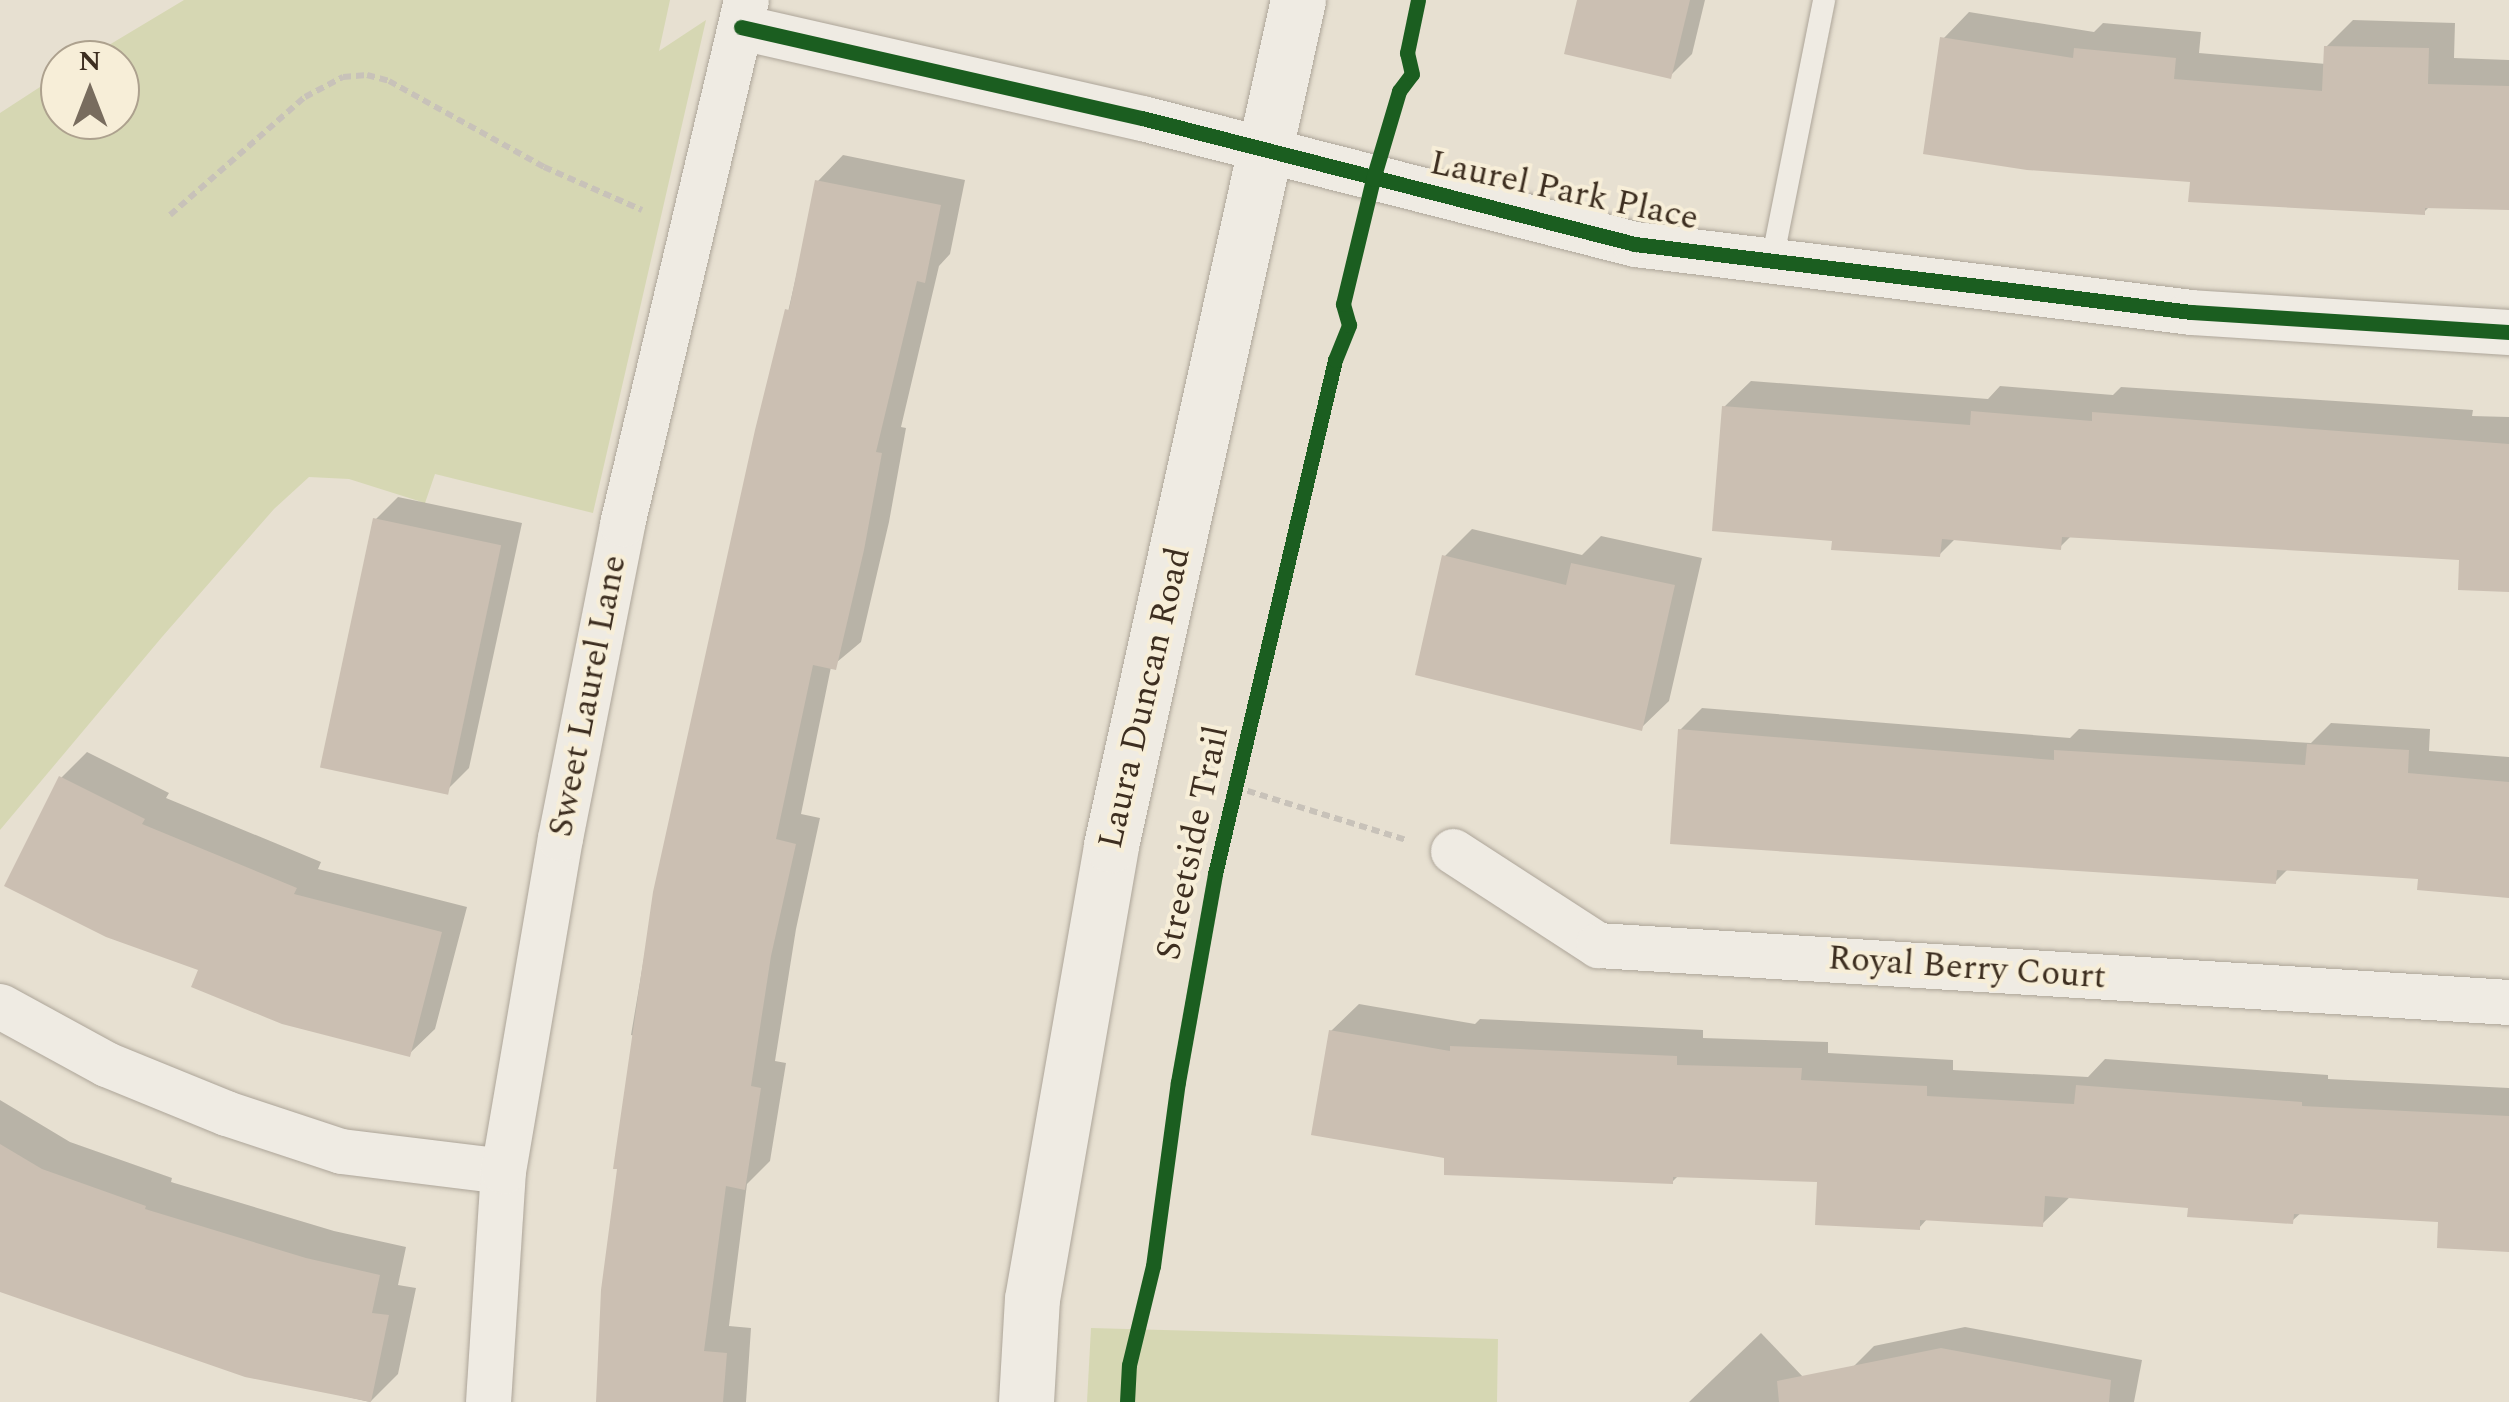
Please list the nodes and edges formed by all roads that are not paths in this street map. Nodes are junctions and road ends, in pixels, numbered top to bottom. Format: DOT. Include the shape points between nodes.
graph roads {
  1 [pos="1298,0"];
  2 [pos="1824,0"];
  3 [pos="744,13"];
  4 [pos="1267,152"];
  5 [pos="1772,261"];
  6 [pos="2509,332"];
  7 [pos="1453,851"];
  8 [pos="2509,1002"];
  9 [pos="0,1006"];
  10 [pos="503,1172"];
  11 [pos="488,1402"];
  12 [pos="1026,1402"];
  1 -- 4 [label="street, Laura Duncan Road"];
  2 -- 5 [label="lane"];
  3 -- 4 [label="street, Laurel Park Place"];
  3 -- 10 [label="street, Sweet Laurel Lane" via="622,524"];
  4 -- 5 [label="street, Laurel Park Place" via="1635,244"];
  4 -- 12 [label="street, Laura Duncan Road" via="1111,845 1032,1299"];
  5 -- 6 [label="street, Laurel Park Place" via="2192,312"];
  7 -- 8 [label="street, Royal Berry Court" via="1598,945"];
  9 -- 10 [label="street" via="106,1064 226,1114 340,1150"];
  10 -- 11 [label="street, Sweet Laurel Lane"];
}
